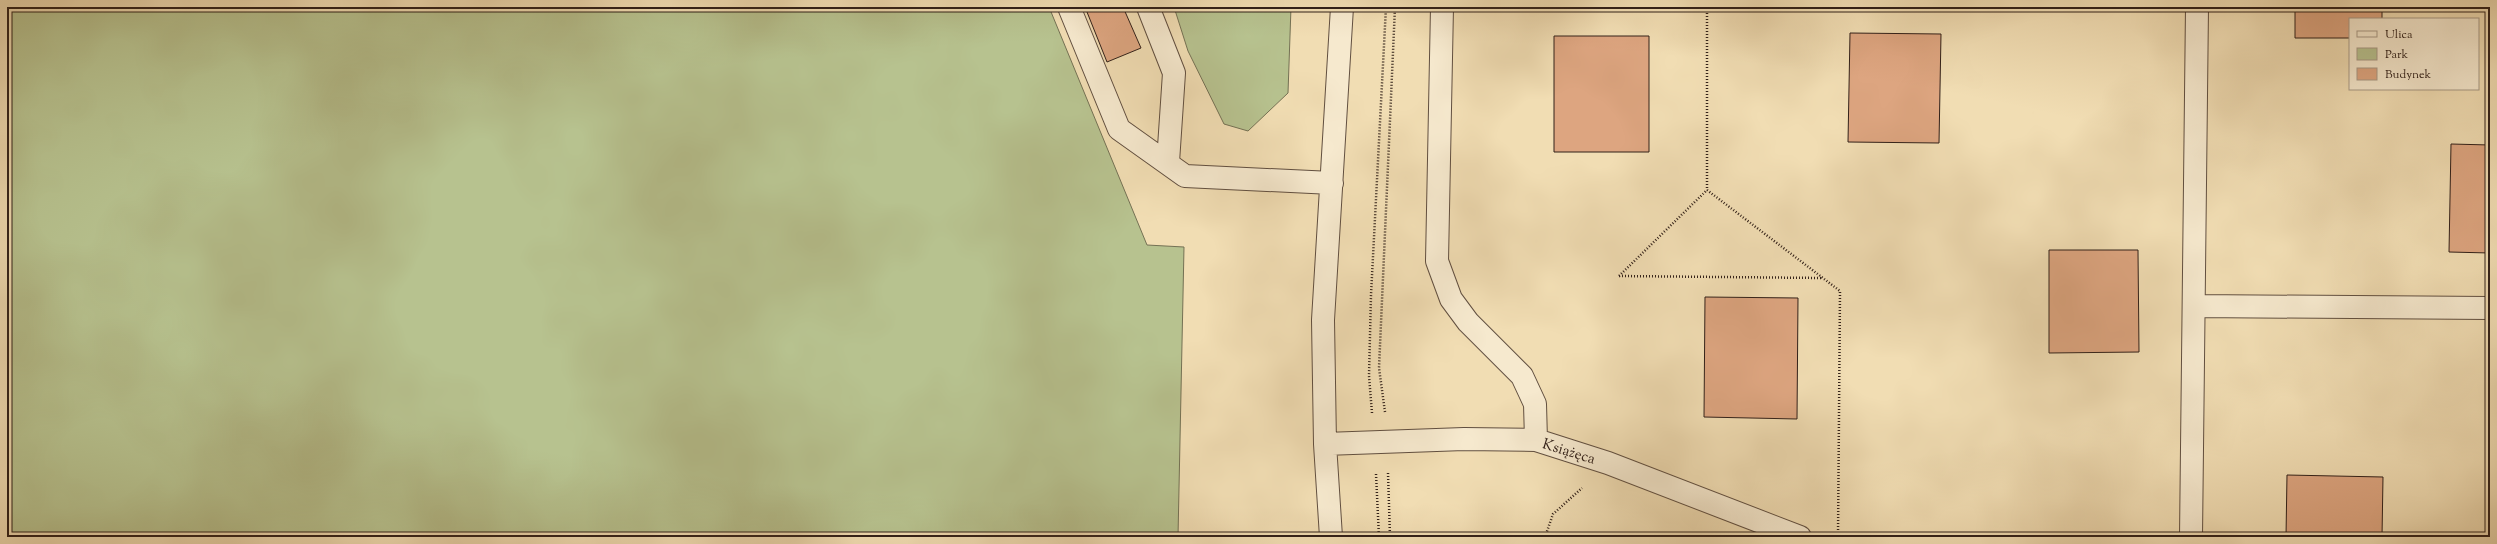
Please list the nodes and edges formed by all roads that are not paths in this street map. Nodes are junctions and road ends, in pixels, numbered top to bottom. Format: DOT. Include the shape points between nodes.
graph roads {
  1 [pos="1069,7"];
  2 [pos="1148,7"];
  3 [pos="1342,7"];
  4 [pos="1442,7"];
  5 [pos="2197,7"];
  6 [pos="1168,162"];
  7 [pos="1332,183"];
  8 [pos="2195,306"];
  9 [pos="2490,308"];
  10 [pos="1536,440"];
  11 [pos="1325,444"];
  12 [pos="1330,537"];
  13 [pos="1800,537"];
  14 [pos="2191,537"];
  1 -- 6 [label="street" via="1119,129"];
  2 -- 6 [label="street" via="1174,73"];
  3 -- 7 [label="street"];
  4 -- 10 [label="street" via="1437,261 1451,299 1468,322 1522,376 1535,404"];
  5 -- 8 [label="street"];
  6 -- 7 [label="street" via="1185,176"];
  7 -- 11 [label="street" via="1323,320"];
  8 -- 9 [label="street"];
  8 -- 14 [label="street"];
  10 -- 11 [label="street, Książęca" via="1464,439"];
  10 -- 13 [label="street, Książęca" via="1608,463"];
  11 -- 12 [label="street"];
}
